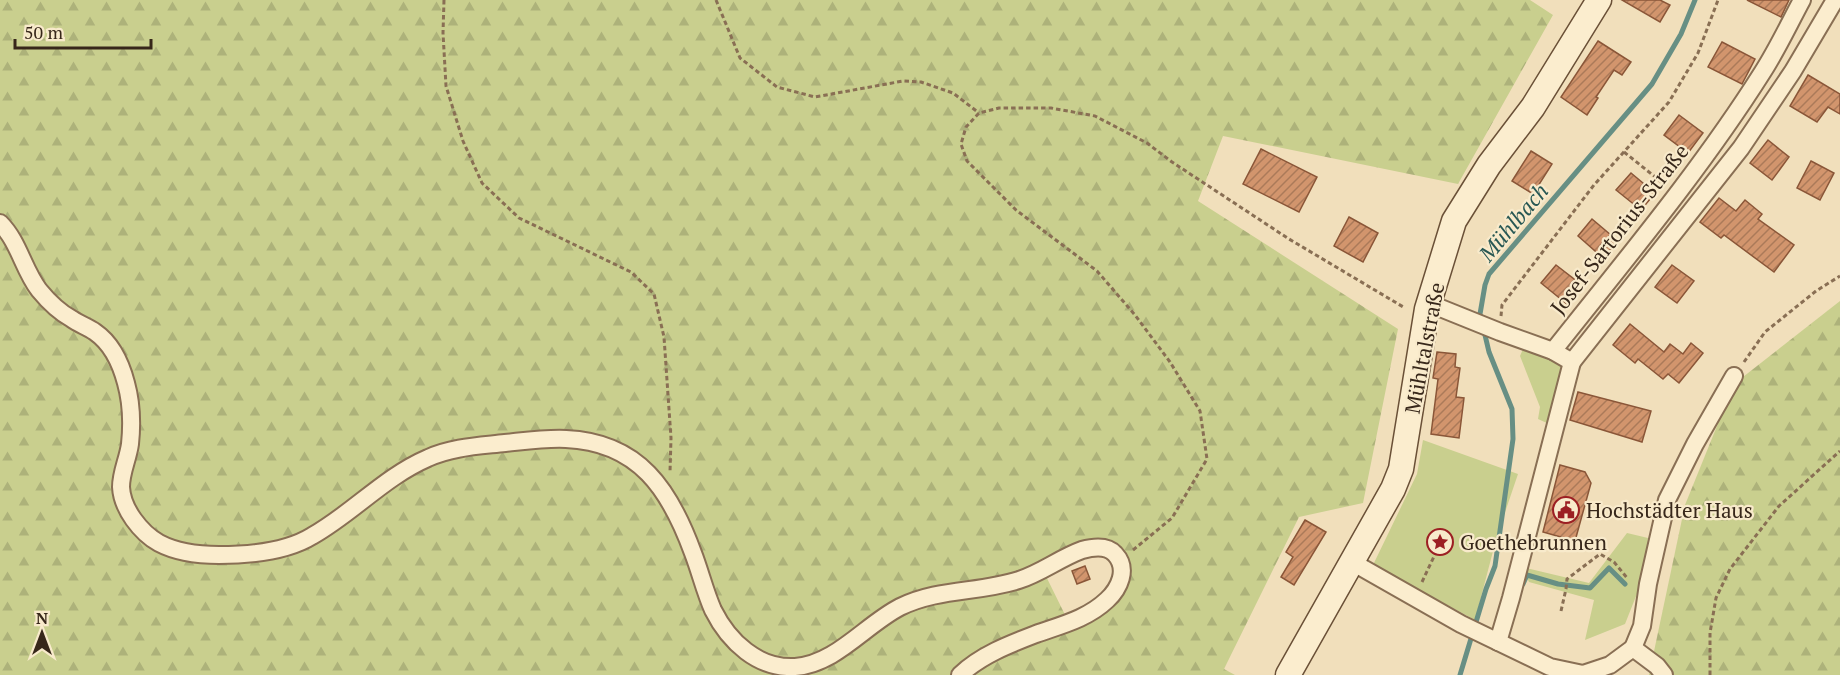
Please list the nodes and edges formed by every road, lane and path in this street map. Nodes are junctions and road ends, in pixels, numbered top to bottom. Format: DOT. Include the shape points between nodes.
graph roads {
  1 [pos="444,0"];
  2 [pos="716,0"];
  3 [pos="1599,0"];
  4 [pos="1718,0"];
  5 [pos="1802,0"];
  6 [pos="1835,0"];
  7 [pos="980,113"];
  8 [pos="1720,135"];
  9 [pos="1741,148"];
  10 [pos="1624,152"];
  11 [pos="1677,194"];
  12 [pos="0,223"];
  13 [pos="1840,276"];
  14 [pos="1427,311"];
  15 [pos="1498,332"];
  16 [pos="1553,351"];
  17 [pos="1572,362"];
  18 [pos="1734,376"];
  19 [pos="1840,451"];
  20 [pos="669,498"];
  21 [pos="1437,550"];
  22 [pos="1120,561"];
  23 [pos="1352,562"];
  24 [pos="1628,579"];
  25 [pos="1415,597"];
  26 [pos="1561,611"];
  27 [pos="1498,642"];
  28 [pos="1633,648"];
  29 [pos="960,675"];
  30 [pos="1288,675"];
  31 [pos="1664,675"];
  32 [pos="1710,675"];
  1 -- 20 [label="path" via="446,86 463,141 482,183 519,218 631,272 654,294 664,337 671,438"];
  2 -- 7 [label="path" via="740,58 777,87 815,97 903,81 921,82 953,93"];
  3 -- 14 [label="main road, Mühltalstraße" via="1533,107 1489,165 1454,221"];
  4 -- 10 [label="path" via="1698,53 1669,102"];
  5 -- 8 [label="street, Josef-Sartorius-Straße" via="1763,71"];
  6 -- 9 [label="street"];
  7 -- 14 [label="path" via="999,108 1051,108 1095,116 1147,143 1289,239"];
  7 -- 22 [label="path" via="966,127 961,144 967,161 1016,210 1097,271 1170,362 1200,411 1207,459 1172,518"];
  8 -- 9 [label="street"];
  8 -- 11 [label="street, Josef-Sartorius-Straße"];
  9 -- 17 [label="street"];
  10 -- 11 [label="path"];
  10 -- 15 [label="path" via="1502,305"];
  11 -- 16 [label="street, Josef-Sartorius-Straße"];
  12 -- 20 [label="street" via="12,235 41,292 64,315 92,329 112,351 126,384 130,408 123,497 144,532 172,549 229,555 294,544 319,532 381,484 433,455 549,438 611,447 644,467"];
  13 -- 18 [label="path" via="1765,332"];
  14 -- 15 [label="street" via="1470,320"];
  14 -- 23 [label="main road, Mühltalstraße" via="1401,469"];
  15 -- 16 [label="street"];
  16 -- 17 [label="street"];
  17 -- 27 [label="street"];
  18 -- 28 [label="street" via="1667,500 1642,626"];
  19 -- 32 [label="path" via="1779,506 1730,569 1716,598 1710,633"];
  20 -- 22 [label="street" via="713,610 740,647 777,667 805,665 830,656 896,609 921,598 1019,580 1083,550 1109,549"];
  21 -- 25 [label="path"];
  22 -- 29 [label="street" via="1121,580 1103,604 1075,621 1007,645"];
  23 -- 25 [label="street"];
  23 -- 30 [label="main road, Mühltalstraße"];
  24 -- 26 [label="path" via="1614,562 1600,554 1566,579"];
  25 -- 27 [label="street"];
  27 -- 28 [label="street" via="1550,668 1583,674 1610,665"];
  28 -- 31 [label="street"];
}
